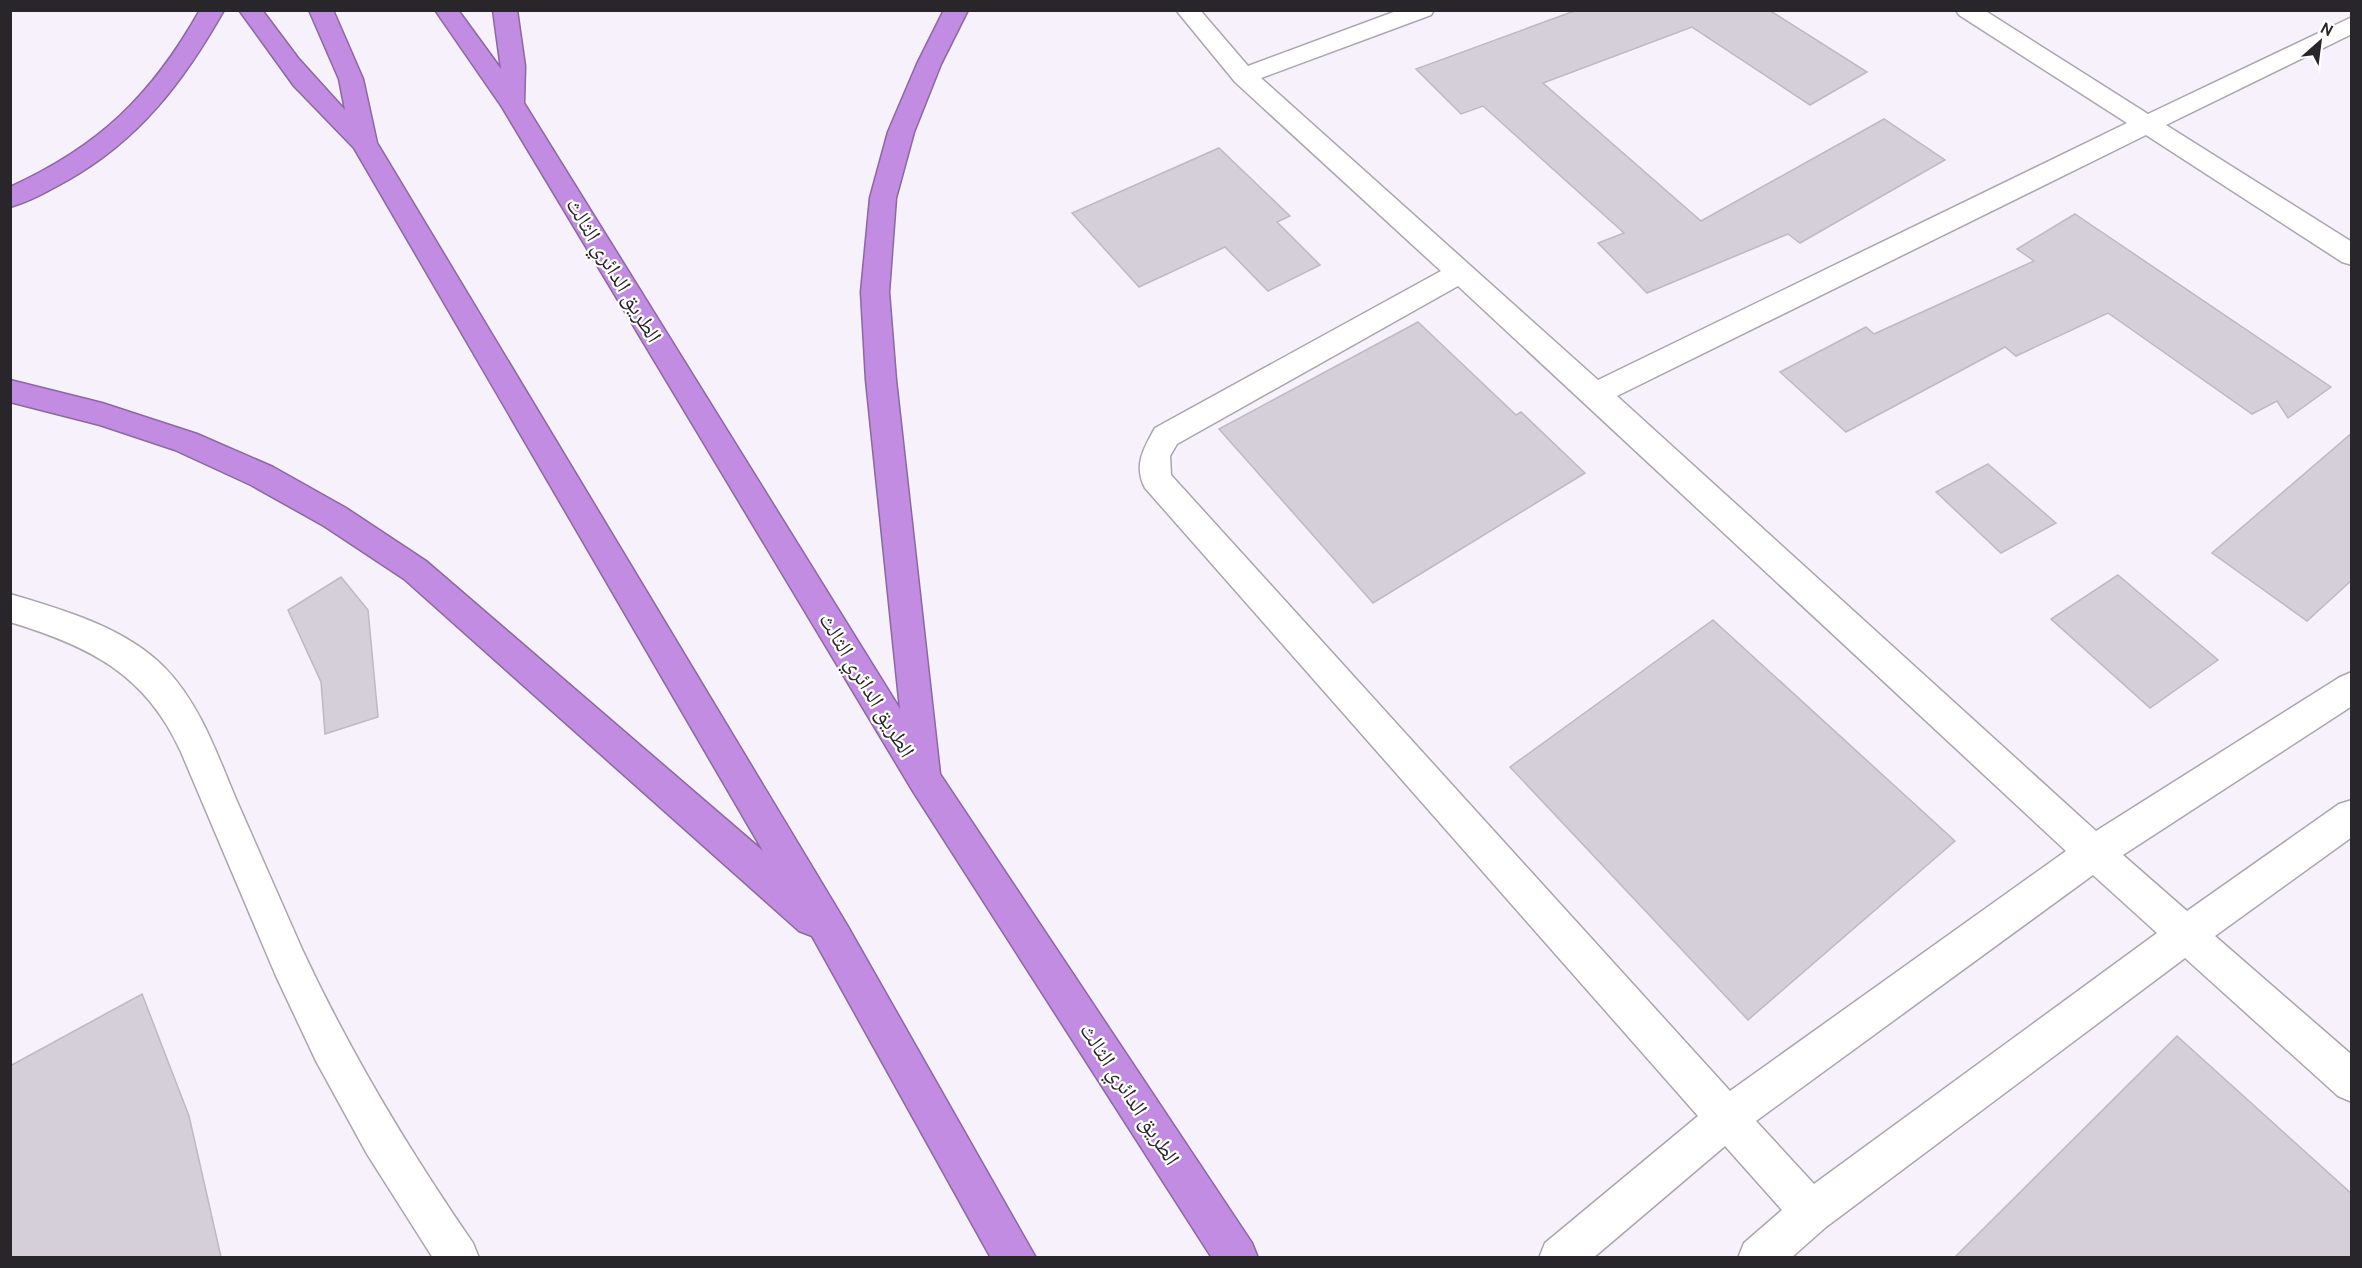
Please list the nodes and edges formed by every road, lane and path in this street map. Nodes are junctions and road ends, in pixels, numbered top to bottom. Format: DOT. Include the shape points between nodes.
graph roads {
  1 [pos="212,10"];
  2 [pos="250,10"];
  3 [pos="321,10"];
  4 [pos="446,10"];
  5 [pos="505,10"];
  6 [pos="956,10"];
  7 [pos="1187,10"];
  8 [pos="1423,10"];
  9 [pos="1967,10"];
  10 [pos="2352,24"];
  11 [pos="1244,76"];
  12 [pos="512,103"];
  13 [pos="2145,124"];
  14 [pos="364,143"];
  15 [pos="10,198"];
  16 [pos="2352,255"];
  17 [pos="1461,272"];
  18 [pos="10,391"];
  19 [pos="1595,394"];
  20 [pos="10,608"];
  21 [pos="2352,687"];
  22 [pos="926,782"];
  23 [pos="2352,816"];
  24 [pos="2094,853"];
  25 [pos="2187,934"];
  26 [pos="834,938"];
  27 [pos="2352,1082"];
  28 [pos="1728,1118"];
  29 [pos="1811,1212"];
  30 [pos="458,1257"];
  31 [pos="1016,1257"];
  32 [pos="1238,1257"];
  33 [pos="1560,1257"];
  34 [pos="1759,1257"];
  1 -- 15 [label="highway" via="168,84 137,118 99,151"];
  2 -- 14 [label="highway" via="289,68"];
  3 -- 14 [label="highway" via="351,79"];
  4 -- 12 [label="highway, الطريق الدائري الثالث"];
  5 -- 12 [label="highway" via="513,66"];
  6 -- 22 [label="highway" via="901,132 883,198 875,292 886,427"];
  7 -- 11 [label="street"];
  8 -- 11 [label="street"];
  9 -- 13 [label="street"];
  10 -- 13 [label="street"];
  11 -- 17 [label="street"];
  12 -- 22 [label="highway, الطريق الدائري الثالث"];
  13 -- 16 [label="street"];
  13 -- 19 [label="street"];
  14 -- 26 [label="highway"];
  17 -- 19 [label="street"];
  17 -- 28 [label="street" via="1166,436 1155,456 1156,478"];
  18 -- 26 [label="highway" via="102,414 186,442 262,476 335,517 415,570"];
  19 -- 24 [label="street"];
  20 -- 30 [label="street" via="74,629 115,651 152,677 188,727 314,1016 403,1178"];
  21 -- 24 [label="street"];
  22 -- 32 [label="highway, الطريق الدائري الثالث"];
  23 -- 25 [label="street"];
  24 -- 25 [label="street"];
  24 -- 28 [label="street"];
  25 -- 27 [label="street"];
  25 -- 29 [label="street"];
  26 -- 31 [label="highway"];
  28 -- 29 [label="street"];
  28 -- 33 [label="street"];
  29 -- 34 [label="street"];
}
